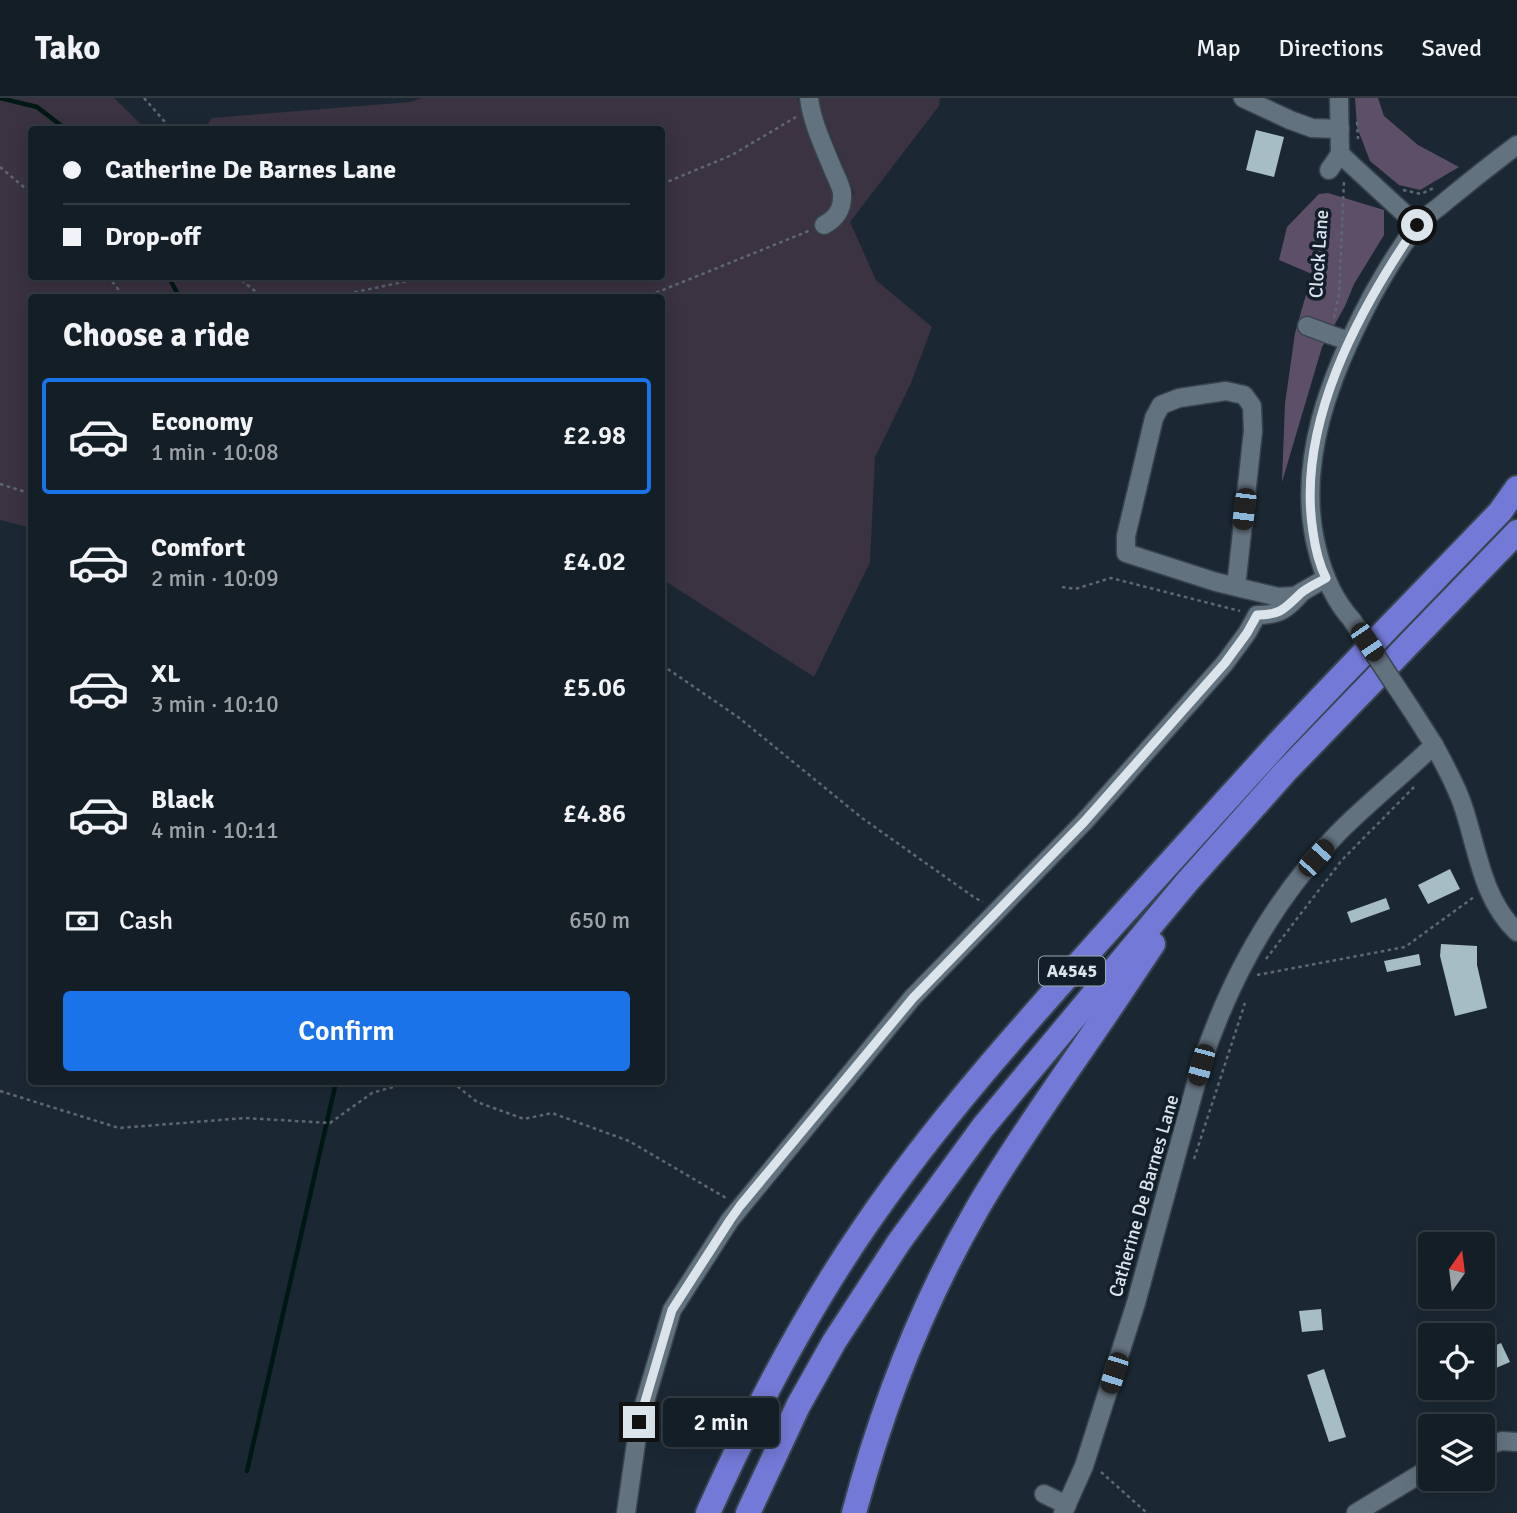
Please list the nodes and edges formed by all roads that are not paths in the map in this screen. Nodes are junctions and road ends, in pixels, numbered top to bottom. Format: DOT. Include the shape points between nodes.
graph roads {
  1 [pos="809,98"];
  2 [pos="1243,98"];
  3 [pos="1339,98"];
  4 [pos="1340,129"];
  5 [pos="1517,145"];
  6 [pos="1340,154"];
  7 [pos="1337,172"];
  8 [pos="824,225"];
  9 [pos="1417,225"];
  10 [pos="1307,326"];
  11 [pos="1349,341"];
  12 [pos="1517,488"];
  13 [pos="1517,532"];
  14 [pos="1326,578"];
  15 [pos="1236,587"];
  16 [pos="1302,592"];
  17 [pos="1434,745"];
  18 [pos="1220,844"];
  19 [pos="1517,932"];
  20 [pos="1517,1442"];
  21 [pos="1495,1443"];
  22 [pos="1418,1475"];
  23 [pos="1044,1494"];
  24 [pos="1065,1509"];
  25 [pos="626,1513"];
  26 [pos="708,1513"];
  27 [pos="748,1513"];
  28 [pos="854,1513"];
  29 [pos="1356,1513"];
  1 -- 8 [label="street" via="842,192 839,210"];
  2 -- 4 [label="street" via="1312,128"];
  3 -- 4 [label="street"];
  4 -- 6 [label="street"];
  5 -- 9 [label="street"];
  6 -- 7 [label="street"];
  6 -- 9 [label="street"];
  9 -- 11 [label="street"];
  10 -- 11 [label="street"];
  11 -- 14 [label="street" via="1321,418 1311,464 1310,512"];
  12 -- 26 [label="highway, A4545" via="1500,512 1156,878 936,1130 818,1298 772,1380"];
  13 -- 18 [label="highway, A4545"];
  14 -- 16 [label="street"];
  14 -- 17 [label="street, bridge"];
  15 -- 15 [label="street" via="1126,553 1154,418 1161,405 1178,398 1226,391 1244,395 1252,406"];
  15 -- 16 [label="street" via="1278,597"];
  16 -- 25 [label="street" via="1277,614 1257,615 1225,663 1084,822 913,998 740,1206 672,1310 639,1422"];
  17 -- 19 [label="street" via="1460,795 1487,888"];
  17 -- 24 [label="street, Catherine De Barnes Lane" via="1316,858 1274,912 1231,986 1201,1065 1136,1303 1084,1466"];
  18 -- 27 [label="highway, A4545" via="983,1128 907,1231 822,1363"];
  18 -- 28 [label="highway" via="965,1230 896,1378"];
  20 -- 21 [label="street"];
  22 -- 29 [label="street"];
  23 -- 24 [label="street"];
}
